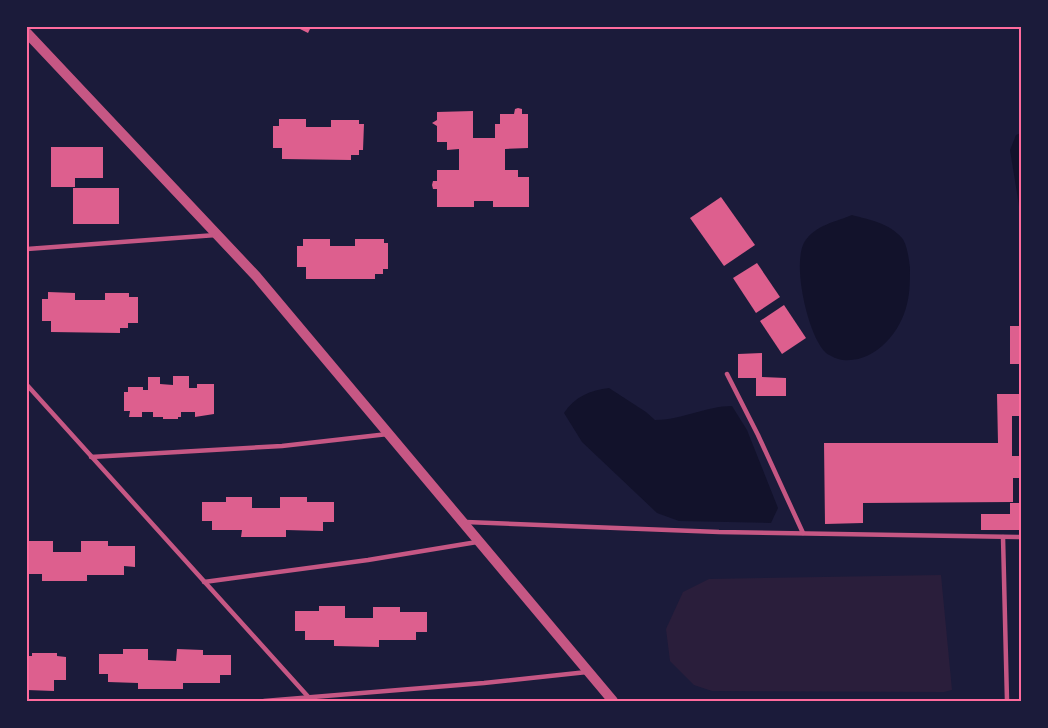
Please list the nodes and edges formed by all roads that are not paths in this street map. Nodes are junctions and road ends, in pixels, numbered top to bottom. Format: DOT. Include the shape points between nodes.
graph roads {
  1 [pos="27,33"];
  2 [pos="217,235"];
  3 [pos="27,249"];
  4 [pos="727,374"];
  5 [pos="27,385"];
  6 [pos="389,434"];
  7 [pos="91,457"];
  8 [pos="463,522"];
  9 [pos="803,533"];
  10 [pos="1003,537"];
  11 [pos="1021,537"];
  12 [pos="480,542"];
  13 [pos="204,582"];
  14 [pos="589,672"];
  15 [pos="310,699"];
  16 [pos="264,701"];
  17 [pos="613,701"];
  18 [pos="1007,701"];
  1 -- 2 [label="street"];
  2 -- 3 [label="lane"];
  2 -- 6 [label="street"];
  4 -- 9 [label="lane"];
  5 -- 7 [label="lane"];
  6 -- 7 [label="lane" via="282,446"];
  6 -- 8 [label="street"];
  7 -- 13 [label="lane"];
  8 -- 9 [label="lane"];
  8 -- 12 [label="street"];
  9 -- 10 [label="lane"];
  10 -- 11 [label="lane"];
  10 -- 18 [label="lane"];
  12 -- 13 [label="lane"];
  12 -- 14 [label="street"];
  13 -- 15 [label="lane"];
  14 -- 15 [label="lane"];
  14 -- 17 [label="street"];
  15 -- 16 [label="lane"];
}
